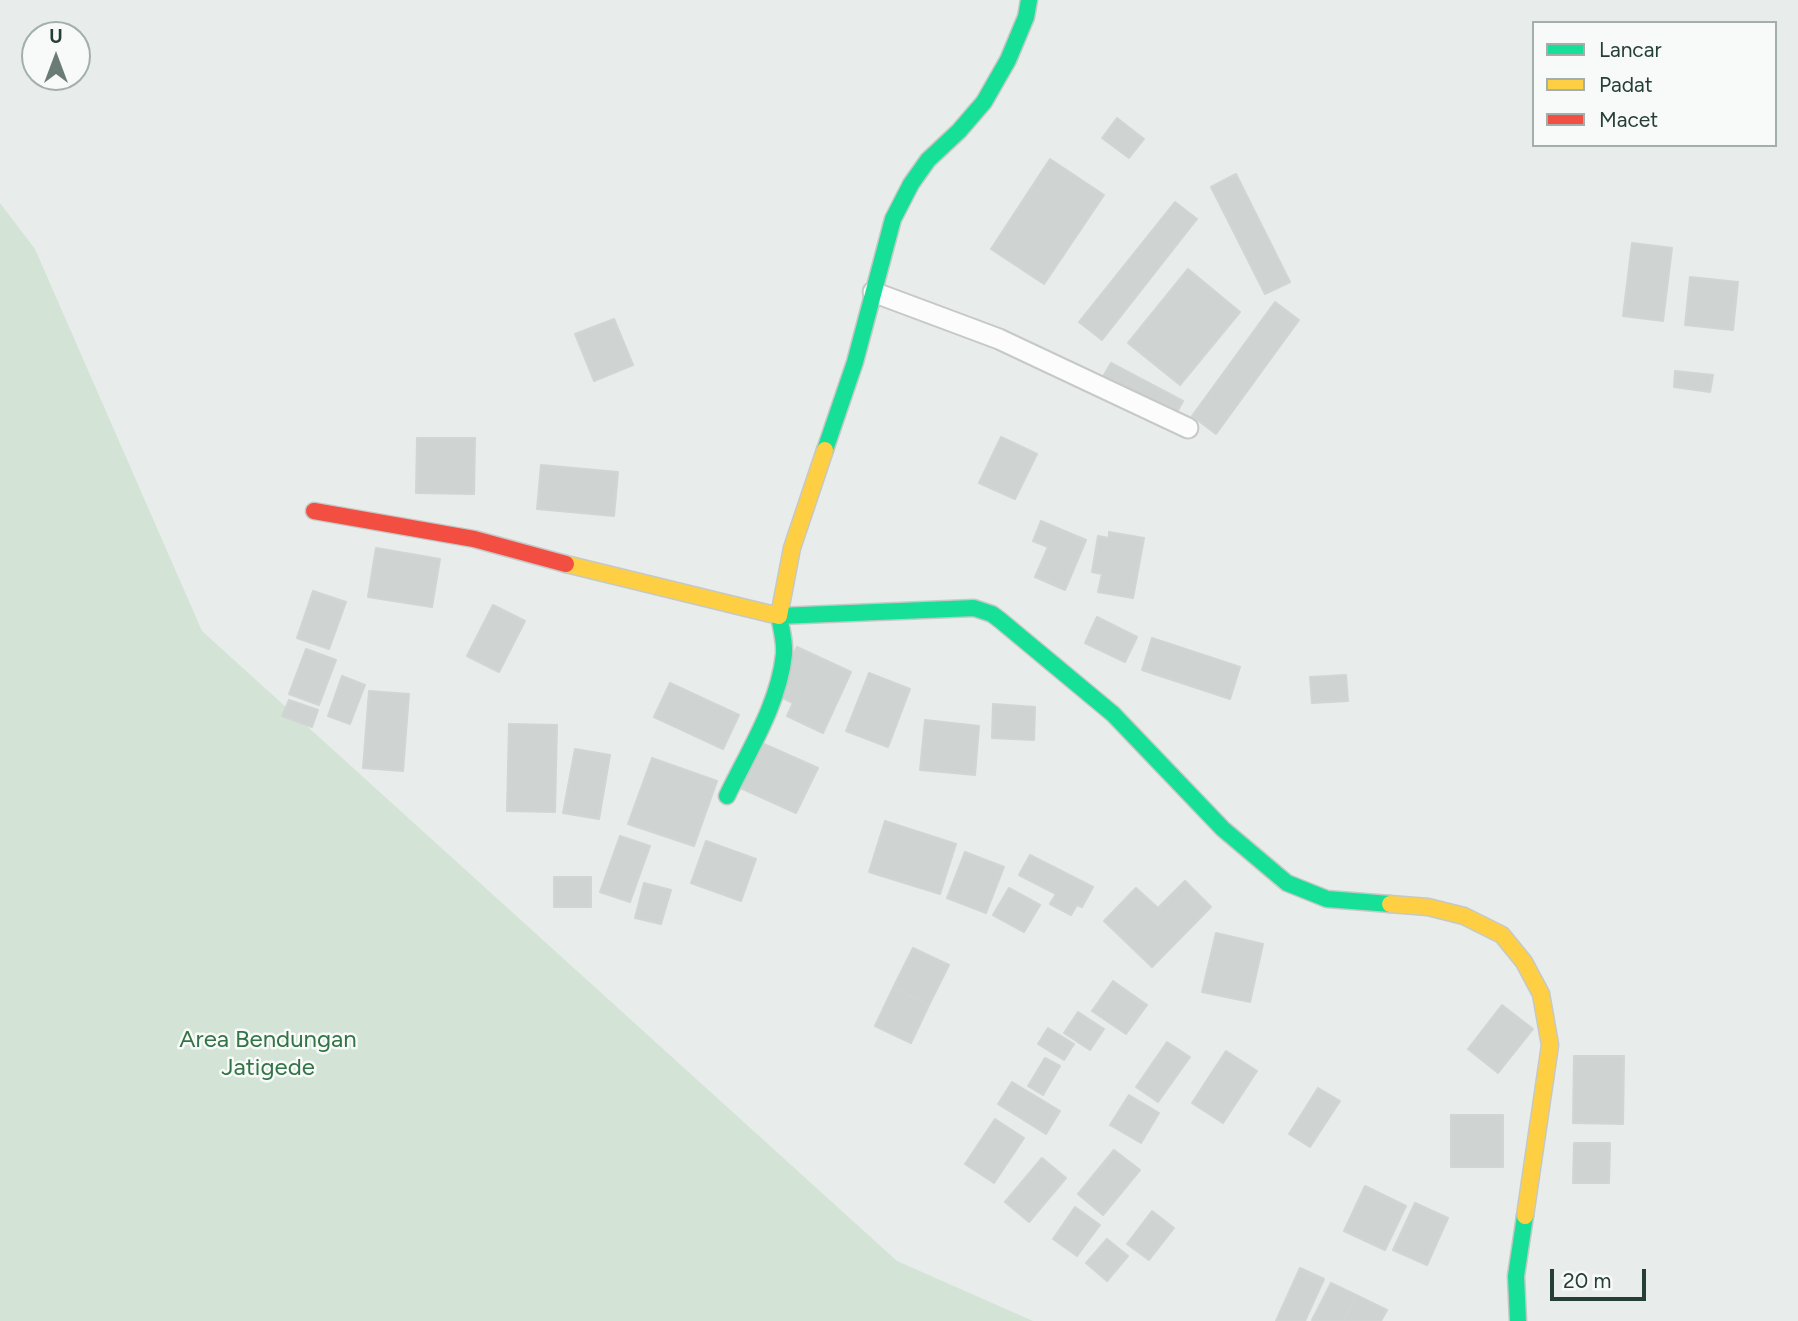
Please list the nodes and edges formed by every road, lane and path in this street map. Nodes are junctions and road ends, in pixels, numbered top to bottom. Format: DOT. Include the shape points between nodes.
graph roads {
  1 [pos="1029,0"];
  2 [pos="873,292"];
  3 [pos="1188,428"];
  4 [pos="314,511"];
  5 [pos="779,616"];
  6 [pos="727,796"];
  7 [pos="1518,1321"];
  1 -- 2 [label="street" via="1008,60 984,102 911,184 893,219"];
  2 -- 3 [label="lane" via="999,339"];
  2 -- 5 [label="street" via="855,362 792,548"];
  4 -- 5 [label="street" via="474,540"];
  5 -- 6 [label="street" via="785,651 779,678"];
  5 -- 7 [label="street" via="974,608 992,614 1113,714 1223,829 1287,883 1327,899 1428,907 1464,916 1502,934 1541,994 1550,1045 1516,1276"];
}
